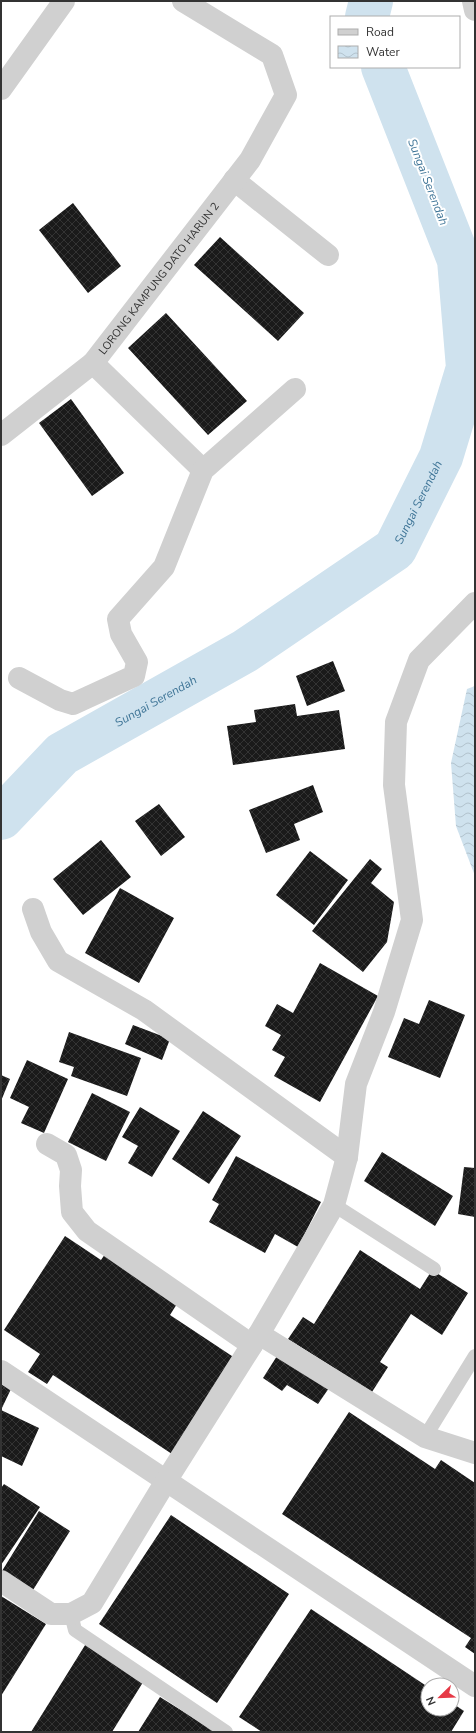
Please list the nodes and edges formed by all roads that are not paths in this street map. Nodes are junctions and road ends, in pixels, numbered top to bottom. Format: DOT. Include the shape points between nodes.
graph roads {
  1 [pos="64,1"];
  2 [pos="183,1"];
  3 [pos="473,1"];
  4 [pos="475,10"];
  5 [pos="1,90"];
  6 [pos="234,180"];
  7 [pos="328,255"];
  8 [pos="93,363"];
  9 [pos="295,389"];
  10 [pos="1,435"];
  11 [pos="203,470"];
  12 [pos="475,604"];
  13 [pos="19,678"];
  14 [pos="33,909"];
  15 [pos="47,1144"];
  16 [pos="347,1157"];
  17 [pos="334,1205"];
  18 [pos="434,1269"];
  19 [pos="256,1340"];
  20 [pos="475,1356"];
  21 [pos="1,1371"];
  22 [pos="425,1437"];
  23 [pos="475,1453"];
  24 [pos="166,1481"];
  25 [pos="1,1581"];
  26 [pos="71,1614"];
  27 [pos="475,1686"];
  28 [pos="226,1732"];
  1 -- 5 [label="street"];
  2 -- 6 [label="street, LORONG KAMPUNG DATO HARUN 2" via="272,55 286,95 250,160"];
  3 -- 4 [label="street"];
  6 -- 7 [label="street"];
  6 -- 8 [label="street, LORONG KAMPUNG DATO HARUN 2"];
  8 -- 10 [label="street, LORONG KAMPUNG DATO HARUN 2"];
  8 -- 11 [label="street"];
  9 -- 11 [label="street"];
  11 -- 13 [label="street" via="164,566 118,619 121,634 138,662 134,676 72,704"];
  12 -- 16 [label="street" via="419,660 396,722 394,785 412,920 384,1012 356,1084"];
  14 -- 16 [label="street" via="41,932 58,961 144,1010"];
  15 -- 19 [label="street" via="66,1155 71,1170 72,1212 87,1231"];
  16 -- 17 [label="street"];
  17 -- 18 [label="lane"];
  17 -- 19 [label="street"];
  19 -- 22 [label="street"];
  19 -- 24 [label="street"];
  20 -- 22 [label="lane"];
  21 -- 24 [label="street"];
  22 -- 23 [label="street"];
  24 -- 26 [label="street" via="92,1603"];
  24 -- 27 [label="street"];
  25 -- 26 [label="street" via="51,1614"];
  26 -- 28 [label="lane" via="75,1630"];
}
